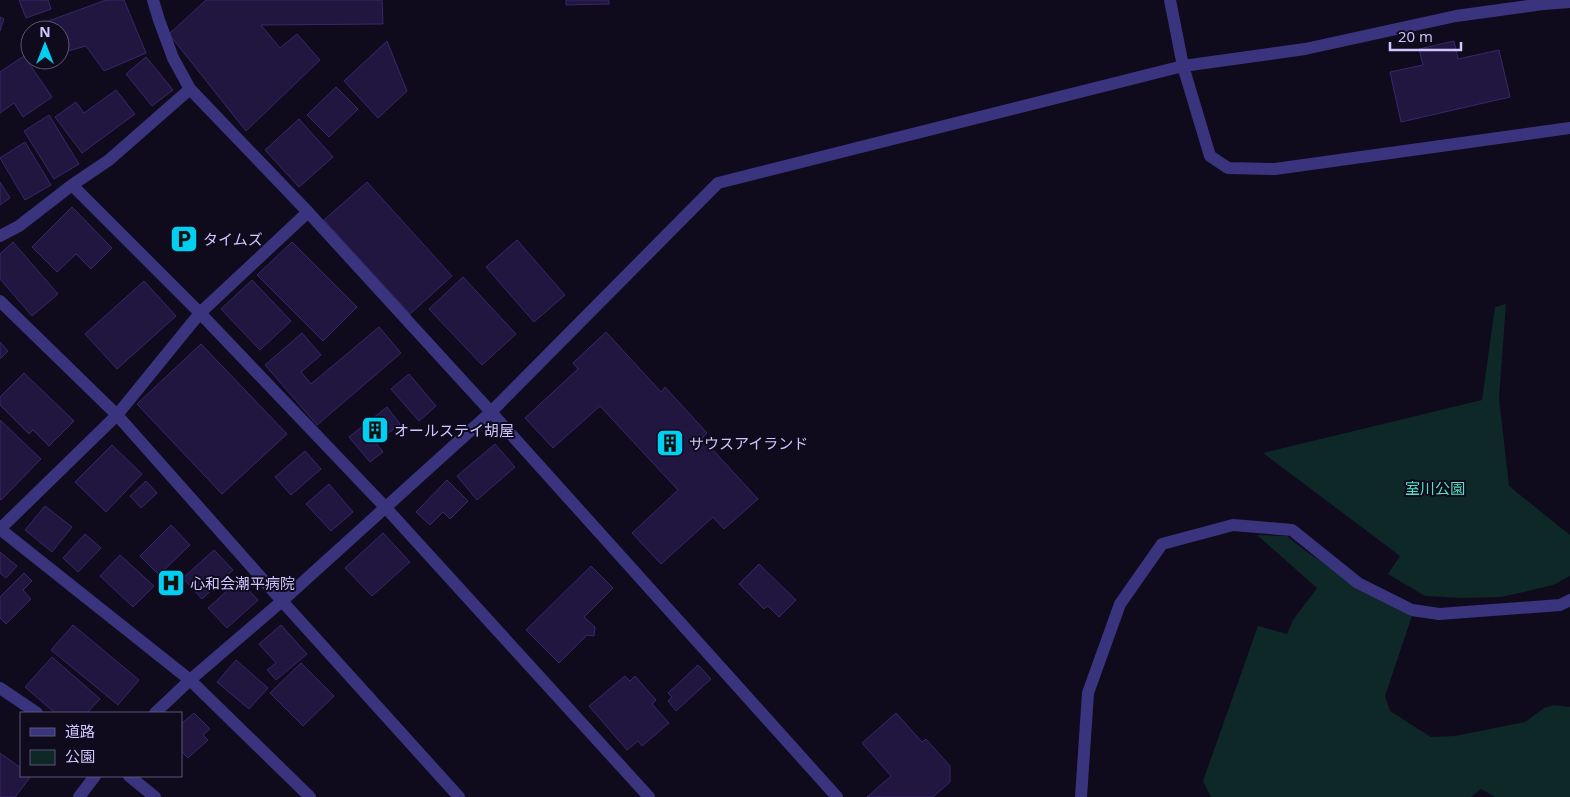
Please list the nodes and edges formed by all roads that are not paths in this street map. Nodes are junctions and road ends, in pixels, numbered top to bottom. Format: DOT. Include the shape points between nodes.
graph roads {
  1 [pos="153,0"];
  2 [pos="1170,0"];
  3 [pos="1570,2"];
  4 [pos="1183,66"];
  5 [pos="190,89"];
  6 [pos="1570,128"];
  7 [pos="72,185"];
  8 [pos="308,212"];
  9 [pos="0,236"];
  10 [pos="0,301"];
  11 [pos="200,313"];
  12 [pos="492,412"];
  13 [pos="117,415"];
  14 [pos="386,508"];
  15 [pos="0,529"];
  16 [pos="1570,600"];
  17 [pos="282,602"];
  18 [pos="190,680"];
  19 [pos="0,688"];
  20 [pos="36,712"];
  21 [pos="156,712"];
  22 [pos="94,777"];
  23 [pos="130,777"];
  24 [pos="457,796"];
  25 [pos="79,797"];
  26 [pos="155,797"];
  27 [pos="310,797"];
  28 [pos="649,797"];
  29 [pos="837,797"];
  30 [pos="1080,797"];
  1 -- 5 [label="street" via="173,58"];
  2 -- 4 [label="street"];
  3 -- 4 [label="street" via="1456,16 1305,49"];
  4 -- 6 [label="street" via="1210,156 1228,168 1275,169"];
  4 -- 12 [label="street" via="718,183"];
  5 -- 7 [label="street" via="109,160"];
  5 -- 8 [label="street"];
  7 -- 9 [label="street" via="19,226"];
  7 -- 11 [label="street"];
  8 -- 11 [label="street"];
  8 -- 12 [label="street"];
  10 -- 13 [label="street"];
  11 -- 13 [label="street"];
  11 -- 14 [label="street"];
  12 -- 14 [label="street"];
  12 -- 29 [label="street"];
  13 -- 15 [label="street"];
  13 -- 17 [label="street"];
  14 -- 17 [label="street"];
  14 -- 28 [label="street"];
  15 -- 18 [label="street"];
  16 -- 30 [label="street" via="1560,606 1439,614 1412,610 1358,583 1292,530 1233,525 1162,544 1120,604 1088,693"];
  17 -- 18 [label="street"];
  17 -- 24 [label="street"];
  18 -- 21 [label="street"];
  18 -- 27 [label="street"];
  19 -- 20 [label="street"];
  22 -- 25 [label="street"];
  23 -- 26 [label="street"];
}
